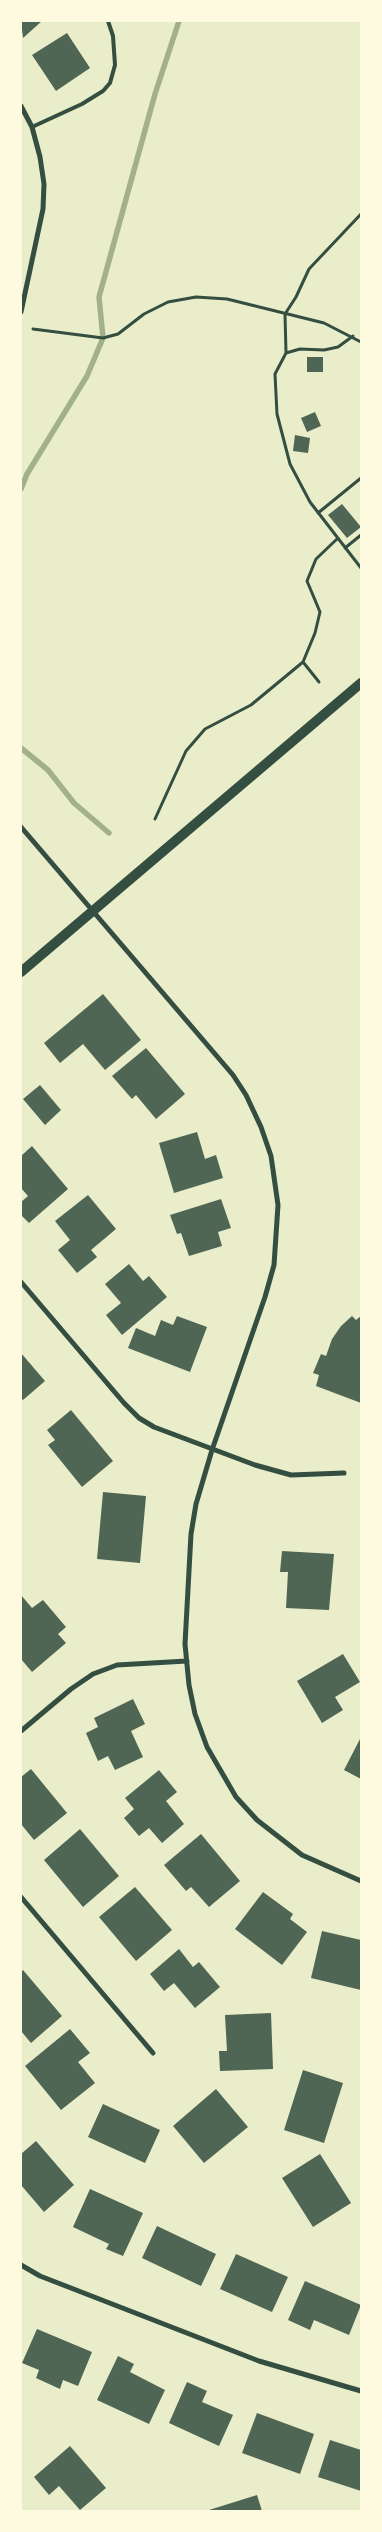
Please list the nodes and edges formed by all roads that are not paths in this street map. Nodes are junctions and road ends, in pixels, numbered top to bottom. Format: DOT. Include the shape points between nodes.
graph roads {
  1 [pos="108,21"];
  2 [pos="21,106"];
  3 [pos="32,127"];
  4 [pos="23,297"];
  5 [pos="21,312"];
  6 [pos="361,683"];
  7 [pos="21,827"];
  8 [pos="94,911"];
  9 [pos="21,972"];
  10 [pos="21,1282"];
  11 [pos="212,1450"];
  12 [pos="344,1472"];
  13 [pos="187,1661"];
  14 [pos="22,1730"];
  15 [pos="361,1881"];
  16 [pos="21,1897"];
  17 [pos="153,2053"];
  18 [pos="21,2265"];
  19 [pos="361,2391"];
  1 -- 3 [label="lane" via="113,36 115,65 110,83 82,104"];
  2 -- 3 [label="street"];
  3 -- 4 [label="street" via="42,175 43,209"];
  4 -- 5 [label="street"];
  6 -- 8 [label="main road"];
  7 -- 8 [label="street"];
  8 -- 9 [label="main road"];
  8 -- 11 [label="street" via="233,1075 262,1128 271,1156 278,1205 274,1265 266,1297"];
  10 -- 11 [label="street" via="139,1418"];
  11 -- 12 [label="street" via="291,1475"];
  11 -- 13 [label="street" via="191,1534 185,1644"];
  13 -- 14 [label="street" via="117,1665 94,1674"];
  13 -- 15 [label="street" via="195,1714 207,1747 236,1798 257,1820 302,1855"];
  16 -- 17 [label="street"];
  18 -- 19 [label="street" via="40,2276 259,2361"];
}
